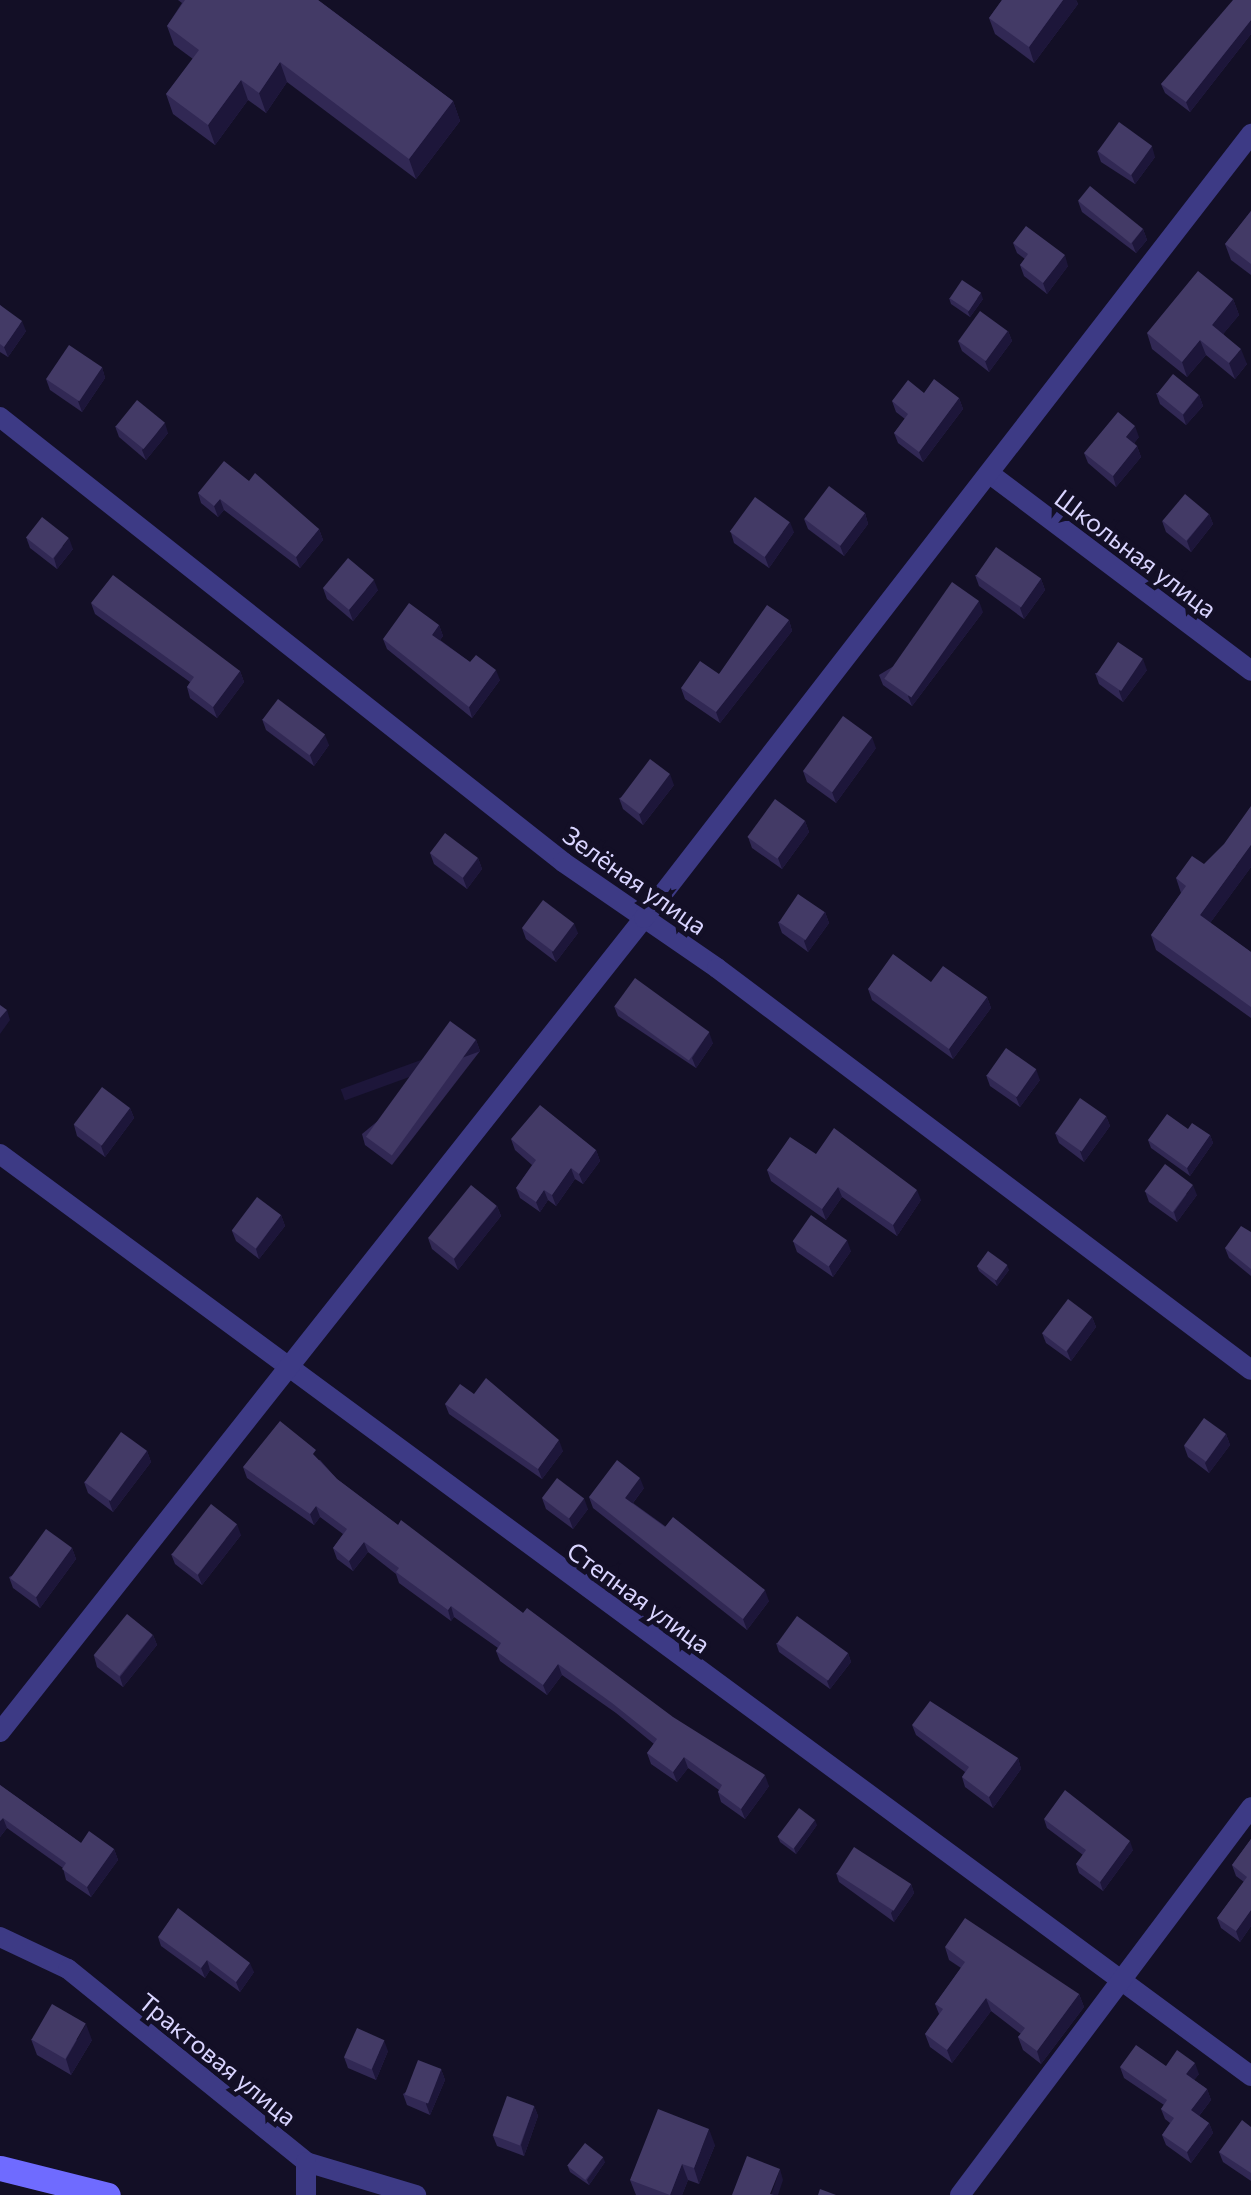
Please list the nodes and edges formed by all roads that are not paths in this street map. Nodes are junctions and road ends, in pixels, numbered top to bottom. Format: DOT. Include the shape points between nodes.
graph roads {
  1 [pos="1251,134"];
  2 [pos="0,417"];
  3 [pos="990,474"];
  4 [pos="1251,671"];
  5 [pos="644,918"];
  6 [pos="0,1154"];
  7 [pos="288,1370"];
  8 [pos="1251,1370"];
  9 [pos="0,1732"];
  10 [pos="1251,1807"];
  11 [pos="0,1937"];
  12 [pos="1118,1980"];
  13 [pos="1251,2076"];
  14 [pos="306,2162"];
  15 [pos="0,2168"];
  16 [pos="108,2195"];
  17 [pos="306,2195"];
  18 [pos="416,2195"];
  19 [pos="960,2195"];
  1 -- 3 [label="street"];
  2 -- 5 [label="street, Зелёная улица" via="563,862"];
  3 -- 4 [label="street, Школьная улица"];
  3 -- 5 [label="street"];
  5 -- 7 [label="street"];
  5 -- 8 [label="street, Зелёная улица"];
  6 -- 7 [label="street, Степная улица"];
  7 -- 9 [label="street"];
  7 -- 12 [label="street, Степная улица"];
  10 -- 12 [label="street"];
  11 -- 14 [label="street, Трактовая улица" via="68,1969"];
  12 -- 13 [label="street, Степная улица"];
  12 -- 19 [label="street"];
  14 -- 17 [label="street"];
  14 -- 18 [label="street, Трактовая улица"];
  15 -- 16 [label="main road"];
}
